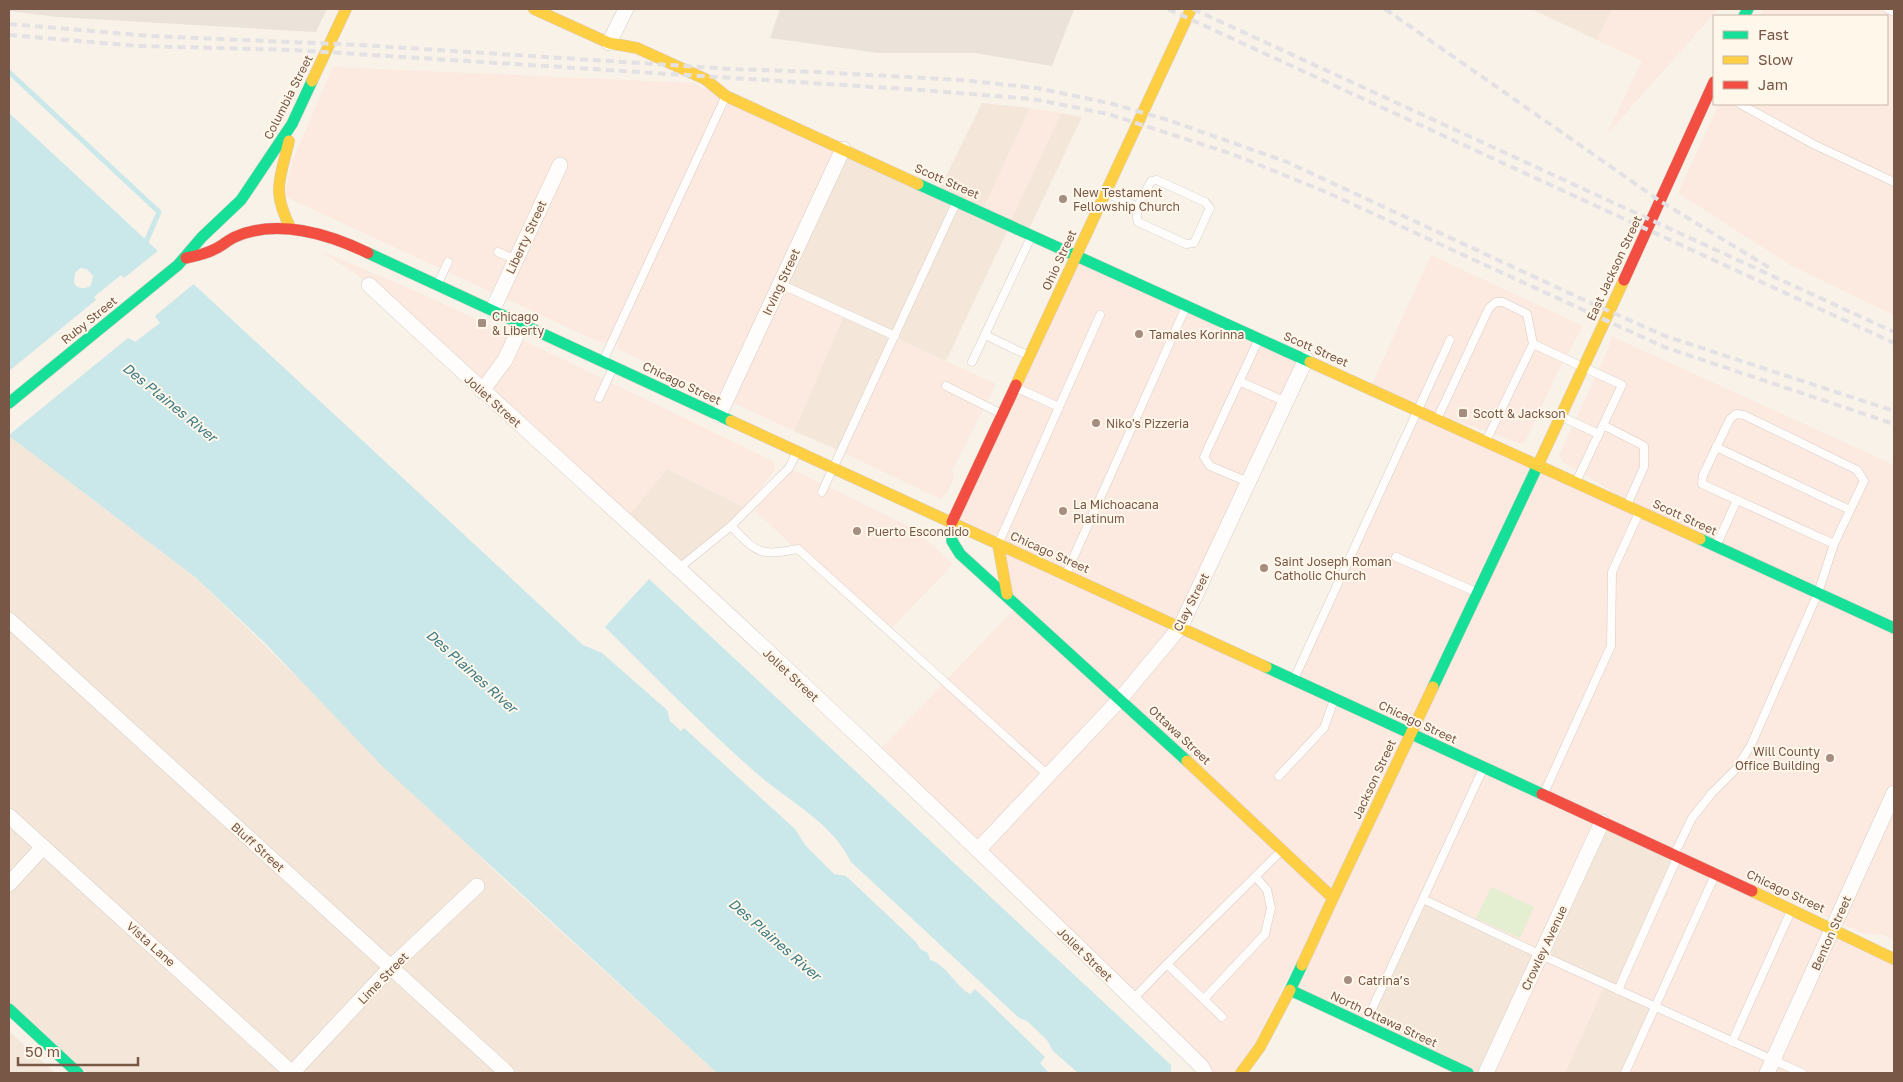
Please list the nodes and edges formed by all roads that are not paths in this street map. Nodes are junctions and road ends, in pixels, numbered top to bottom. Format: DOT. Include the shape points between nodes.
graph roads {
  1 [pos="346,9"];
  2 [pos="534,9"];
  3 [pos="626,9"];
  4 [pos="1191,9"];
  5 [pos="1888,9"];
  6 [pos="1894,12"];
  7 [pos="609,43"];
  8 [pos="630,60"];
  9 [pos="1713,87"];
  10 [pos="699,92"];
  11 [pos="726,96"];
  12 [pos="1742,105"];
  13 [pos="292,124"];
  14 [pos="843,149"];
  15 [pos="560,165"];
  16 [pos="1894,182"];
  17 [pos="1106,192"];
  18 [pos="957,201"];
  19 [pos="1138,207"];
  20 [pos="291,229"];
  21 [pos="1032,235"];
  22 [pos="498,252"];
  23 [pos="1076,255"];
  24 [pos="516,260"];
  25 [pos="182,262"];
  26 [pos="448,262"];
  27 [pos="438,283"];
  28 [pos="780,284"];
  29 [pos="369,285"];
  30 [pos="1187,305"];
  31 [pos="493,309"];
  32 [pos="1100,315"];
  33 [pos="522,323"];
  34 [pos="985,335"];
  35 [pos="895,336"];
  36 [pos="1260,338"];
  37 [pos="1450,340"];
  38 [pos="1533,344"];
  39 [pos="1030,356"];
  40 [pos="1306,359"];
  41 [pos="972,362"];
  42 [pos="609,364"];
  43 [pos="1584,367"];
  44 [pos="1239,381"];
  45 [pos="946,386"];
  46 [pos="1015,387"];
  47 [pos="482,391"];
  48 [pos="599,398"];
  49 [pos="1286,402"];
  50 [pos="9,403"];
  51 [pos="1059,407"];
  52 [pos="1418,410"];
  53 [pos="1003,414"];
  54 [pos="719,415"];
  55 [pos="1561,416"];
  56 [pos="1437,418"];
  57 [pos="1603,426"];
  58 [pos="1599,434"];
  59 [pos="1486,441"];
  60 [pos="1716,447"];
  61 [pos="798,450"];
  62 [pos="1537,465"];
  63 [pos="834,467"];
  64 [pos="1248,482"];
  65 [pos="1576,482"];
  66 [pos="822,492"];
  67 [pos="1737,500"];
  68 [pos="1627,505"];
  69 [pos="1850,510"];
  70 [pos="1640,511"];
  71 [pos="952,522"];
  72 [pos="731,526"];
  73 [pos="998,544"];
  74 [pos="1834,544"];
  75 [pos="1716,546"];
  76 [pos="1396,556"];
  77 [pos="678,569"];
  78 [pos="1066,574"];
  79 [pos="1478,592"];
  80 [pos="1818,593"];
  81 [pos="1007,594"];
  82 [pos="9,620"];
  83 [pos="1181,626"];
  84 [pos="1894,628"];
  85 [pos="1294,679"];
  86 [pos="1121,698"];
  87 [pos="1334,698"];
  88 [pos="1410,734"];
  89 [pos="1484,767"];
  90 [pos="1049,776"];
  91 [pos="1279,776"];
  92 [pos="1894,793"];
  93 [pos="1543,794"];
  94 [pos="9,816"];
  95 [pos="1602,822"];
  96 [pos="43,847"];
  97 [pos="978,850"];
  98 [pos="1282,850"];
  99 [pos="1676,856"];
  100 [pos="1716,874"];
  101 [pos="1256,877"];
  102 [pos="9,884"];
  103 [pos="477,886"];
  104 [pos="1333,898"];
  105 [pos="1423,899"];
  106 [pos="1792,909"];
  107 [pos="1833,928"];
  108 [pos="1541,955"];
  109 [pos="1894,959"];
  110 [pos="1167,964"];
  111 [pos="391,967"];
  112 [pos="1290,990"];
  113 [pos="1618,990"];
  114 [pos="1133,999"];
  115 [pos="1204,999"];
  116 [pos="1655,1007"];
  117 [pos="9,1009"];
  118 [pos="1222,1017"];
  119 [pos="1364,1025"];
  120 [pos="1732,1042"];
  121 [pos="1770,1067"];
  122 [pos="78,1073"];
  123 [pos="292,1073"];
  124 [pos="508,1073"];
  125 [pos="1205,1073"];
  126 [pos="1241,1073"];
  127 [pos="1468,1073"];
  128 [pos="1486,1073"];
  129 [pos="1625,1073"];
  130 [pos="1802,1073"];
  1 -- 13 [label="main road, Columbia Street"];
  2 -- 7 [label="main road, Scott Street"];
  3 -- 7 [label="street"];
  4 -- 17 [label="main road, Ohio Street"];
  5 -- 6 [label="lane"];
  7 -- 8 [label="main road, Scott Street"];
  7 -- 11 [label="main road, Scott Street" via="637,48 706,79"];
  9 -- 43 [label="main road, East Jackson Street"];
  10 -- 11 [label="main road, Scott Street"];
  11 -- 14 [label="main road, Scott Street"];
  11 -- 42 [label="lane"];
  12 -- 16 [label="lane"];
  13 -- 20 [label="main road" via="277,186 280,210"];
  13 -- 25 [label="main road, Columbia Street" via="241,200 202,237"];
  14 -- 18 [label="main road, Scott Street"];
  14 -- 28 [label="street, Irving Street"];
  15 -- 24 [label="street, Liberty Street"];
  17 -- 19 [label="lane"];
  17 -- 23 [label="main road, Ohio Street"];
  18 -- 21 [label="main road, Scott Street"];
  18 -- 35 [label="lane"];
  19 -- 19 [label="lane" via="1138,222 1186,244 1194,243 1210,208 1204,202 1157,180 1151,181"];
  20 -- 25 [label="main road, Chicago Street" via="255,231 234,237 212,251"];
  20 -- 27 [label="main road, Chicago Street" via="332,238"];
  21 -- 23 [label="main road, Scott Street"];
  21 -- 34 [label="lane"];
  22 -- 24 [label="lane"];
  23 -- 30 [label="main road, Scott Street"];
  23 -- 39 [label="main road, Ohio Street"];
  24 -- 31 [label="street, Liberty Street"];
  25 -- 50 [label="main road, Ruby Street"];
  26 -- 27 [label="lane"];
  27 -- 31 [label="main road, Chicago Street"];
  28 -- 35 [label="lane"];
  28 -- 54 [label="street, Irving Street"];
  29 -- 47 [label="street, Joliet Street"];
  30 -- 36 [label="main road, Scott Street"];
  30 -- 78 [label="lane"];
  31 -- 33 [label="main road, Chicago Street"];
  32 -- 51 [label="lane"];
  33 -- 42 [label="main road, Chicago Street"];
  33 -- 47 [label="street" via="505,360"];
  34 -- 39 [label="lane"];
  34 -- 41 [label="lane"];
  35 -- 63 [label="lane"];
  36 -- 40 [label="main road, Scott Street"];
  36 -- 44 [label="lane"];
  37 -- 52 [label="lane"];
  38 -- 43 [label="lane"];
  38 -- 56 [label="lane" via="1527,314 1504,302 1496,302 1489,308"];
  38 -- 59 [label="lane"];
  39 -- 46 [label="main road, Ohio Street"];
  40 -- 49 [label="street, Clay Street"];
  40 -- 52 [label="main road, Scott Street"];
  42 -- 48 [label="lane"];
  42 -- 54 [label="main road, Chicago Street"];
  43 -- 55 [label="main road, East Jackson Street"];
  43 -- 57 [label="lane" via="1622,384"];
  44 -- 49 [label="lane"];
  44 -- 64 [label="lane" via="1204,457 1210,466"];
  45 -- 53 [label="lane"];
  46 -- 51 [label="lane"];
  46 -- 53 [label="main road, Ohio Street"];
  47 -- 77 [label="street, Joliet Street"];
  49 -- 64 [label="street, Clay Street"];
  51 -- 73 [label="lane"];
  52 -- 56 [label="main road, Scott Street"];
  52 -- 85 [label="lane"];
  53 -- 71 [label="main road, Ohio Street"];
  54 -- 61 [label="main road, Chicago Street"];
  55 -- 58 [label="lane"];
  55 -- 62 [label="main road, East Jackson Street"];
  56 -- 59 [label="main road, Scott Street"];
  57 -- 58 [label="lane"];
  57 -- 68 [label="lane" via="1644,446 1644,467"];
  58 -- 65 [label="lane"];
  59 -- 62 [label="main road, Scott Street"];
  60 -- 67 [label="lane" via="1702,475 1702,484"];
  60 -- 69 [label="lane"];
  60 -- 69 [label="lane" via="1730,419 1736,414 1744,415 1857,470 1864,481"];
  61 -- 63 [label="main road, Chicago Street"];
  61 -- 72 [label="lane" via="789,468"];
  62 -- 65 [label="main road, Scott Street"];
  62 -- 79 [label="main road, Jackson Street"];
  63 -- 66 [label="lane"];
  63 -- 71 [label="main road, Chicago Street"];
  64 -- 83 [label="street, Clay Street"];
  65 -- 68 [label="main road, Scott Street"];
  67 -- 74 [label="lane"];
  67 -- 75 [label="lane"];
  68 -- 70 [label="main road, Scott Street"];
  69 -- 74 [label="lane"];
  70 -- 75 [label="main road, Scott Street"];
  70 -- 93 [label="lane" via="1612,572 1611,646"];
  71 -- 73 [label="main road, Chicago Street"];
  71 -- 81 [label="main road, Ottawa Street" via="952,541 960,554"];
  72 -- 77 [label="lane"];
  72 -- 90 [label="lane" via="752,548 768,554 798,549"];
  73 -- 78 [label="main road, Chicago Street"];
  73 -- 81 [label="main road"];
  74 -- 80 [label="lane"];
  75 -- 80 [label="main road, Scott Street"];
  76 -- 79 [label="lane"];
  77 -- 97 [label="street, Joliet Street"];
  78 -- 83 [label="main road, Chicago Street"];
  79 -- 88 [label="main road, Jackson Street"];
  80 -- 84 [label="main road, Scott Street"];
  80 -- 99 [label="lane" via="1751,745 1736,769 1692,818"];
  81 -- 86 [label="main road, Ottawa Street"];
  82 -- 111 [label="street, Bluff Street"];
  83 -- 85 [label="main road, Chicago Street"];
  83 -- 86 [label="street, Clay Street"];
  85 -- 87 [label="main road, Chicago Street"];
  86 -- 90 [label="street, Clay Street"];
  86 -- 98 [label="main road, Ottawa Street"];
  87 -- 88 [label="main road, Chicago Street"];
  87 -- 91 [label="lane" via="1324,728"];
  88 -- 89 [label="main road, Chicago Street"];
  88 -- 104 [label="main road, Jackson Street"];
  89 -- 93 [label="main road, Chicago Street"];
  89 -- 105 [label="lane"];
  90 -- 97 [label="street, Clay Street"];
  92 -- 107 [label="street, Benton Street"];
  93 -- 95 [label="main road, Chicago Street"];
  94 -- 96 [label="street, Vista Lane"];
  95 -- 99 [label="main road, Chicago Street"];
  95 -- 108 [label="street, Crowley Avenue"];
  96 -- 102 [label="street"];
  96 -- 123 [label="street, Vista Lane"];
  97 -- 114 [label="street, Joliet Street"];
  98 -- 101 [label="lane"];
  98 -- 104 [label="main road, Ottawa Street"];
  99 -- 100 [label="main road, Chicago Street"];
  99 -- 113 [label="lane"];
  100 -- 106 [label="main road, Chicago Street"];
  100 -- 116 [label="lane"];
  101 -- 110 [label="lane"];
  101 -- 115 [label="lane" via="1267,890 1271,908 1265,934"];
  103 -- 111 [label="street, Lime Street"];
  104 -- 112 [label="main road, Jackson Street"];
  105 -- 108 [label="lane"];
  105 -- 119 [label="lane"];
  106 -- 107 [label="main road, Chicago Street"];
  106 -- 120 [label="lane"];
  107 -- 109 [label="main road, Chicago Street"];
  107 -- 121 [label="street, Benton Street"];
  108 -- 113 [label="lane"];
  108 -- 128 [label="street, Crowley Avenue"];
  110 -- 114 [label="lane"];
  110 -- 115 [label="lane"];
  111 -- 123 [label="street, Lime Street"];
  111 -- 124 [label="street, Bluff Street"];
  112 -- 119 [label="main road, North Ottawa Street"];
  112 -- 126 [label="main road, Jackson Street" via="1260,1047"];
  113 -- 116 [label="lane"];
  114 -- 125 [label="street, Joliet Street"];
  115 -- 118 [label="lane"];
  116 -- 120 [label="lane"];
  116 -- 129 [label="lane"];
  117 -- 122 [label="main road"];
  119 -- 127 [label="main road, North Ottawa Street"];
  120 -- 121 [label="lane"];
  121 -- 130 [label="lane"];
}
